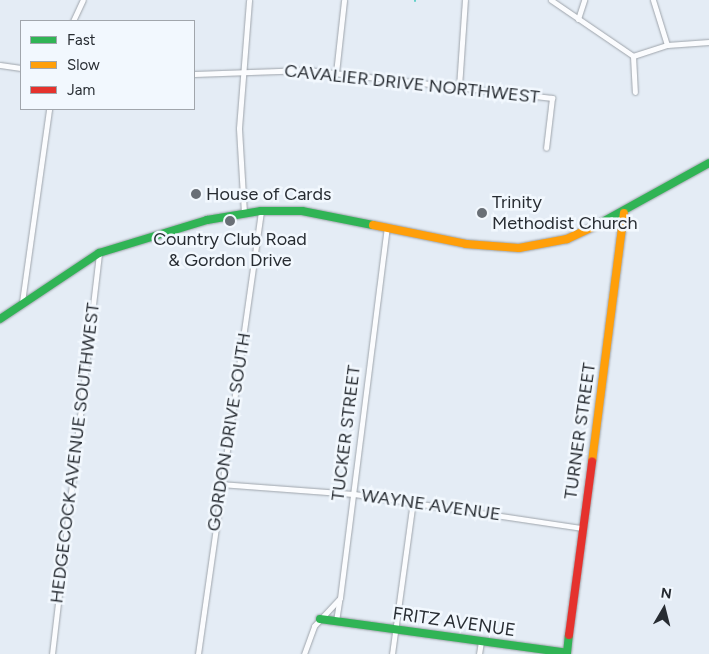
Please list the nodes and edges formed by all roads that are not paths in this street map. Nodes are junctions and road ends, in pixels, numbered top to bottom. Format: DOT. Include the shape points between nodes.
graph roads {
  1 [pos="83,0"];
  2 [pos="249,0"];
  3 [pos="344,0"];
  4 [pos="465,0"];
  5 [pos="551,0"];
  6 [pos="584,0"];
  7 [pos="654,0"];
  8 [pos="578,19"];
  9 [pos="73,20"];
  10 [pos="709,42"];
  11 [pos="667,45"];
  12 [pos="633,56"];
  13 [pos="0,65"];
  14 [pos="20,68"];
  15 [pos="242,73"];
  16 [pos="336,73"];
  17 [pos="195,74"];
  18 [pos="459,87"];
  19 [pos="635,92"];
  20 [pos="49,110"];
  21 [pos="546,148"];
  22 [pos="709,164"];
  23 [pos="260,211"];
  24 [pos="244,213"];
  25 [pos="624,213"];
  26 [pos="387,227"];
  27 [pos="99,253"];
  28 [pos="22,302"];
  29 [pos="0,319"];
  30 [pos="220,484"];
  31 [pos="354,494"];
  32 [pos="413,501"];
  33 [pos="582,528"];
  34 [pos="340,598"];
  35 [pos="320,619"];
  36 [pos="336,621"];
  37 [pos="395,629"];
  38 [pos="481,641"];
  39 [pos="566,652"];
  40 [pos="52,654"];
  41 [pos="198,654"];
  42 [pos="304,654"];
  43 [pos="392,654"];
  44 [pos="479,654"];
  1 -- 9 [label="street"];
  2 -- 15 [label="street"];
  3 -- 16 [label="street"];
  4 -- 18 [label="street"];
  5 -- 8 [label="street"];
  6 -- 8 [label="street"];
  7 -- 11 [label="street"];
  8 -- 12 [label="street"];
  10 -- 11 [label="street"];
  11 -- 12 [label="street"];
  12 -- 19 [label="street"];
  13 -- 14 [label="street"];
  15 -- 16 [label="street, CAVALIER DRIVE NORTHWEST"];
  15 -- 17 [label="street, CAVALIER DRIVE NORTHWEST"];
  15 -- 24 [label="street" via="239,145"];
  16 -- 18 [label="street, CAVALIER DRIVE NORTHWEST"];
  18 -- 21 [label="street, CAVALIER DRIVE NORTHWEST" via="552,98"];
  20 -- 28 [label="street"];
  22 -- 25 [label="main road"];
  23 -- 24 [label="main road"];
  23 -- 26 [label="main road" via="339,215"];
  23 -- 30 [label="street, GORDON DRIVE SOUTH"];
  24 -- 27 [label="main road" via="171,229"];
  25 -- 26 [label="main road" via="567,239 519,248 466,244"];
  25 -- 33 [label="main road, TURNER STREET"];
  26 -- 31 [label="street, TUCKER STREET"];
  27 -- 28 [label="main road"];
  27 -- 40 [label="street, HEDGECOCK AVENUE SOUTHWEST"];
  28 -- 29 [label="main road"];
  30 -- 31 [label="street, WAYNE AVENUE"];
  30 -- 41 [label="street, GORDON DRIVE SOUTH"];
  31 -- 32 [label="street, WAYNE AVENUE"];
  31 -- 34 [label="street, TUCKER STREET"];
  32 -- 33 [label="street, WAYNE AVENUE"];
  32 -- 37 [label="street"];
  33 -- 39 [label="main road, TURNER STREET"];
  34 -- 35 [label="street"];
  34 -- 36 [label="street, TUCKER STREET"];
  35 -- 36 [label="main road"];
  35 -- 42 [label="street"];
  36 -- 37 [label="main road, FRITZ AVENUE"];
  37 -- 38 [label="main road, FRITZ AVENUE"];
  37 -- 43 [label="street"];
  38 -- 39 [label="main road, FRITZ AVENUE"];
  38 -- 44 [label="street"];
}
